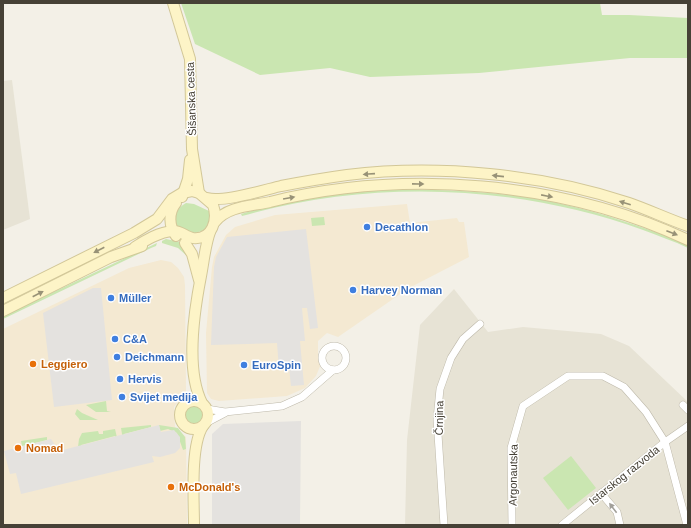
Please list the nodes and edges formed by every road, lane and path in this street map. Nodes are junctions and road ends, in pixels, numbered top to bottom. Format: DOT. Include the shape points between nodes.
graph roads {
  1 [pos="173,3"];
  2 [pos="192,149"];
  3 [pos="182,196"];
  4 [pos="206,198"];
  5 [pos="167,214"];
  6 [pos="217,224"];
  7 [pos="688,226"];
  8 [pos="208,236"];
  9 [pos="178,237"];
  10 [pos="688,240"];
  11 [pos="200,284"];
  12 [pos="3,298"];
  13 [pos="3,311"];
  14 [pos="480,324"];
  15 [pos="324,364"];
  16 [pos="333,370"];
  17 [pos="194,376"];
  18 [pos="321,379"];
  19 [pos="185,403"];
  20 [pos="205,406"];
  21 [pos="226,412"];
  22 [pos="204,425"];
  23 [pos="688,426"];
  24 [pos="186,427"];
  25 [pos="665,442"];
  26 [pos="195,451"];
  27 [pos="601,493"];
  28 [pos="194,525"];
  29 [pos="444,525"];
  30 [pos="512,525"];
  31 [pos="562,525"];
  32 [pos="620,525"];
  33 [pos="687,525"];
  1 -- 2 [label="main road, Šišanska cesta" via="190,59"];
  2 -- 3 [label="main road, Šišanska cesta" via="188,179"];
  2 -- 4 [label="main road, Šišanska cesta"];
  3 -- 4 [label="main road"];
  3 -- 4 [label="main road" via="192,197 205,204"];
  3 -- 5 [label="main road" via="172,199"];
  4 -- 6 [label="main road, Šišanska cesta"];
  7 -- 4 [label="main road, one-way" via="628,203 580,190 521,178 462,172 407,171 347,175 247,194 232,200"];
  5 -- 9 [label="main road"];
  5 -- 12 [label="main road, one-way" via="161,224 134,233"];
  6 -- 8 [label="main road" via="214,235"];
  6 -- 10 [label="main road, one-way" via="224,213 286,198 349,188 408,184 463,185 577,202 625,216"];
  8 -- 9 [label="main road"];
  8 -- 9 [label="main road" via="194,244"];
  8 -- 11 [label="main road"];
  9 -- 11 [label="main road" via="192,254"];
  13 -- 9 [label="main road, one-way" via="150,238"];
  11 -- 17 [label="main road" via="193,326"];
  14 -- 29 [label="street, Črnjina" via="463,339 451,358 440,389 437,419"];
  15 -- 16 [label="street"];
  15 -- 16 [label="street" via="322,357 325,350 331,346 338,347 344,353 345,361 341,368"];
  15 -- 18 [label="street"];
  16 -- 18 [label="street"];
  17 -- 19 [label="main road"];
  17 -- 20 [label="main road"];
  18 -- 21 [label="street" via="294,402 282,406"];
  19 -- 20 [label="main road" via="193,400"];
  19 -- 24 [label="main road" via="180,415 182,424"];
  20 -- 21 [label="street"];
  20 -- 22 [label="main road" via="208,418"];
  21 -- 22 [label="street"];
  22 -- 24 [label="main road" via="194,429"];
  22 -- 26 [label="main road" via="199,432"];
  23 -- 25 [label="street, Istarskog razvoda"];
  24 -- 26 [label="main road"];
  25 -- 27 [label="street, Istarskog razvoda"];
  25 -- 30 [label="street, Argonautska" via="646,412 624,387 603,376 568,376 523,406 511,448"];
  25 -- 33 [label="street, Argonautska"];
  26 -- 28 [label="main road"];
  27 -- 31 [label="street, Istarskog razvoda"];
  32 -- 27 [label="street, one-way" via="617,512"];
}
